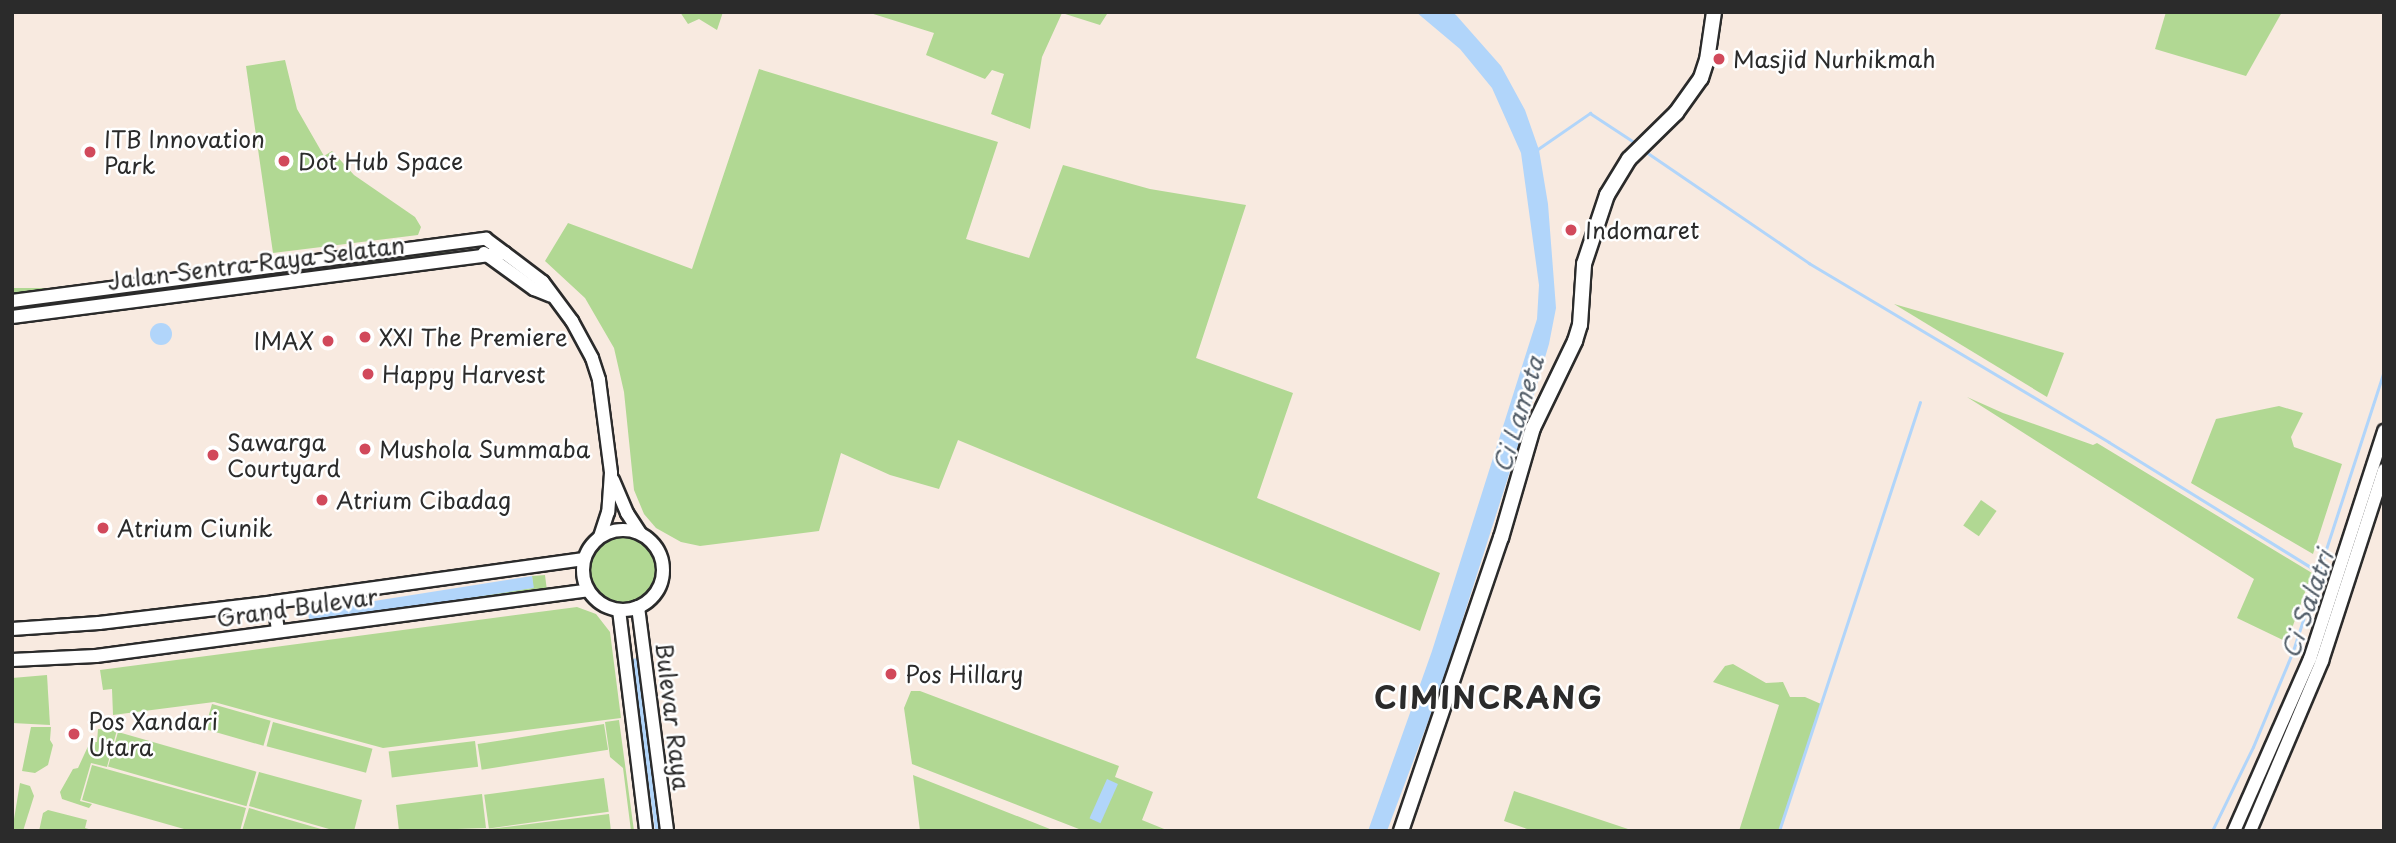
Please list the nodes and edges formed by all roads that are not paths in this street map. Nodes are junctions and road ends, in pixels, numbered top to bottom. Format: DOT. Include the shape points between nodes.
graph roads {
  1 [pos="1714,12"];
  2 [pos="467,241"];
  3 [pos="505,253"];
  4 [pos="487,256"];
  5 [pos="552,296"];
  6 [pos="12,301"];
  7 [pos="12,317"];
  8 [pos="2384,431"];
  9 [pos="2384,470"];
  10 [pos="611,473"];
  11 [pos="640,533"];
  12 [pos="600,536"];
  13 [pos="584,559"];
  14 [pos="588,590"];
  15 [pos="274,602"];
  16 [pos="638,607"];
  17 [pos="619,610"];
  18 [pos="12,629"];
  19 [pos="278,630"];
  20 [pos="12,660"];
  21 [pos="646,831"];
  22 [pos="667,831"];
  23 [pos="1401,831"];
  24 [pos="2234,831"];
  25 [pos="2250,831"];
  1 -- 23 [label="main road" via="1701,78 1676,113 1637,148 1616,176 1600,214 1584,264 1576,341 1533,429"];
  2 -- 3 [label="street, Jalan Sentra Raya Selatan" via="486,239"];
  2 -- 4 [label="street"];
  2 -- 6 [label="street, Jalan Sentra Raya Selatan"];
  3 -- 4 [label="street, Jalan Sentra Raya Selatan"];
  3 -- 5 [label="street" via="543,282"];
  4 -- 5 [label="street"];
  4 -- 7 [label="street, Jalan Sentra Raya Selatan"];
  5 -- 10 [label="street" via="592,358"];
  8 -- 24 [label="street" via="2310,659"];
  9 -- 25 [label="street" via="2322,661"];
  10 -- 11 [label="street"];
  10 -- 12 [label="street" via="608,512"];
  11 -- 12 [label="street" via="620,529"];
  11 -- 16 [label="street" via="659,551 663,577 650,600"];
  12 -- 13 [label="street"];
  13 -- 14 [label="street"];
  13 -- 15 [label="street, Grand Bulevar"];
  14 -- 17 [label="street" via="596,600"];
  14 -- 19 [label="street, Grand Bulevar"];
  15 -- 18 [label="street, Grand Bulevar"];
  15 -- 19 [label="street"];
  16 -- 17 [label="street"];
  16 -- 22 [label="street, Bulevar Raya"];
  17 -- 21 [label="street, Bulevar Raya"];
  19 -- 20 [label="street, Grand Bulevar" via="96,656"];
}
